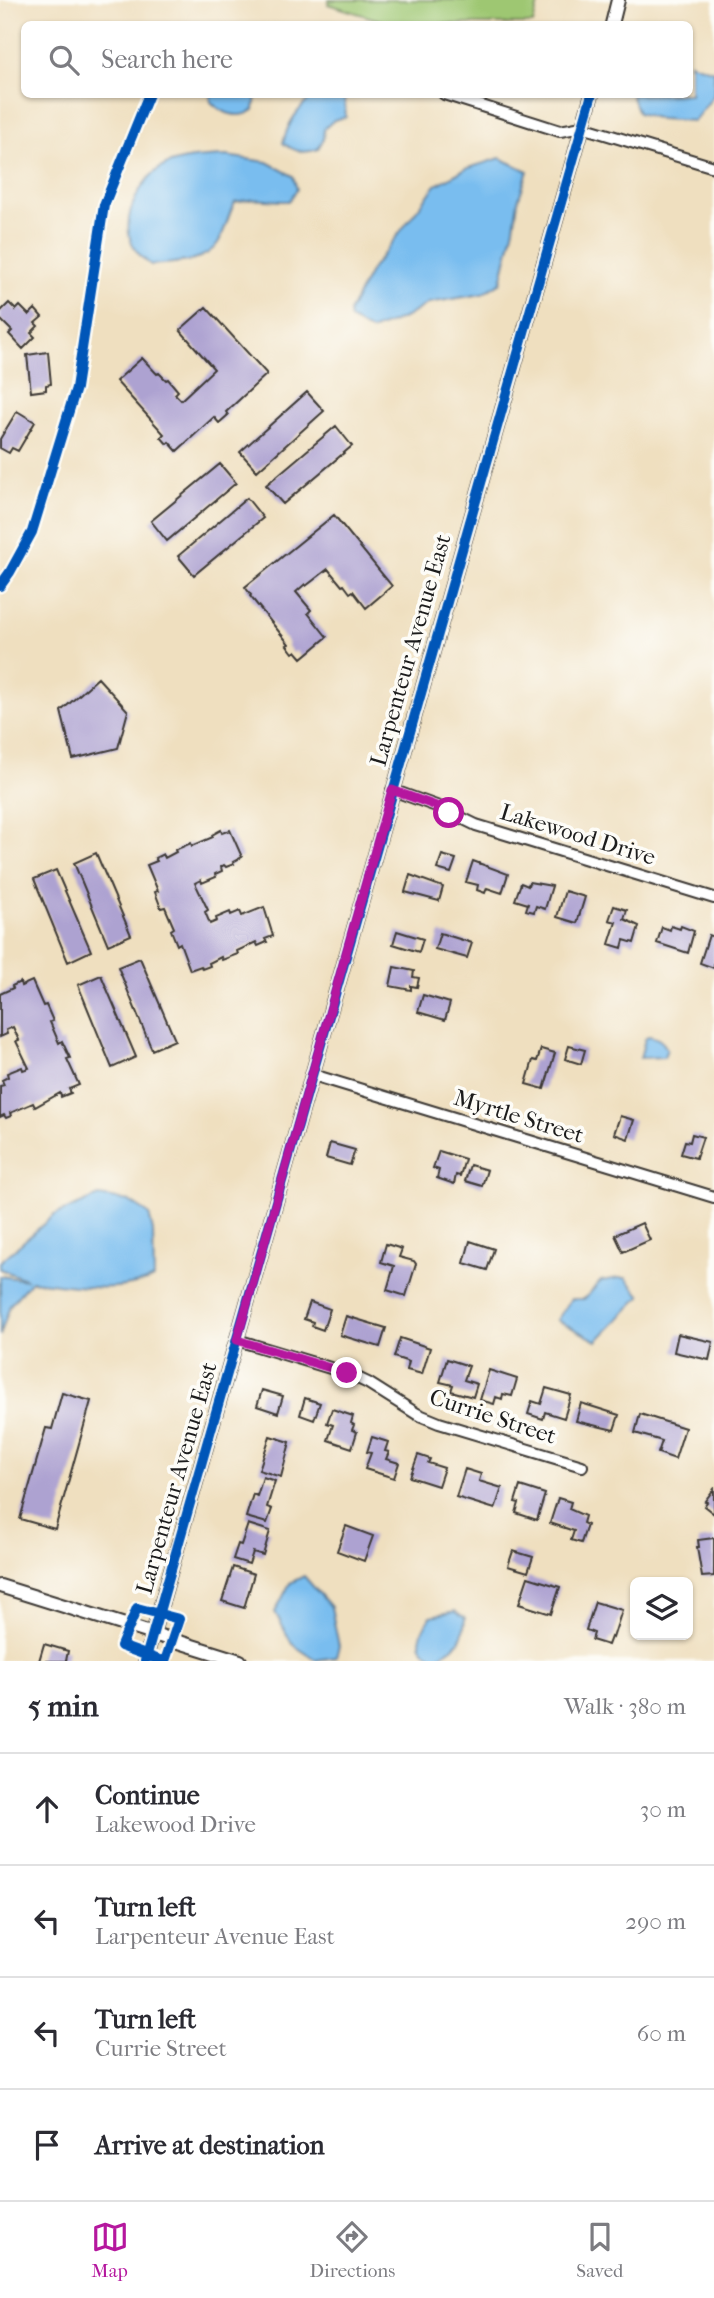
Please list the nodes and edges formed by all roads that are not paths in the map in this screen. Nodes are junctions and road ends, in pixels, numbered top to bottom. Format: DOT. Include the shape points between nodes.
graph roads {
  1 [pos="618,0"];
  2 [pos="612,21"];
  3 [pos="456,98"];
  4 [pos="591,98"];
  5 [pos="582,127"];
  6 [pos="714,167"];
  7 [pos="392,790"];
  8 [pos="714,898"];
  9 [pos="313,1076"];
  10 [pos="714,1197"];
  11 [pos="237,1340"];
  12 [pos="582,1466"];
  13 [pos="0,1586"];
  14 [pos="153,1634"];
  15 [pos="145,1661"];
  16 [pos="240,1661"];
  1 -- 2 [label="street"];
  3 -- 5 [label="street" via="560,131"];
  4 -- 5 [label="street, Larpenteur Avenue East"];
  5 -- 6 [label="street"];
  5 -- 7 [label="street, Larpenteur Avenue East"];
  7 -- 8 [label="street, Lakewood Drive" via="477,825"];
  7 -- 9 [label="street, Larpenteur Avenue East"];
  9 -- 10 [label="street, Myrtle Street"];
  9 -- 11 [label="street, Larpenteur Avenue East"];
  11 -- 12 [label="street, Currie Street" via="347,1373 439,1423"];
  11 -- 14 [label="street, Larpenteur Avenue East"];
  13 -- 14 [label="street"];
  14 -- 15 [label="street, Larpenteur Avenue East"];
  14 -- 16 [label="street"];
}
